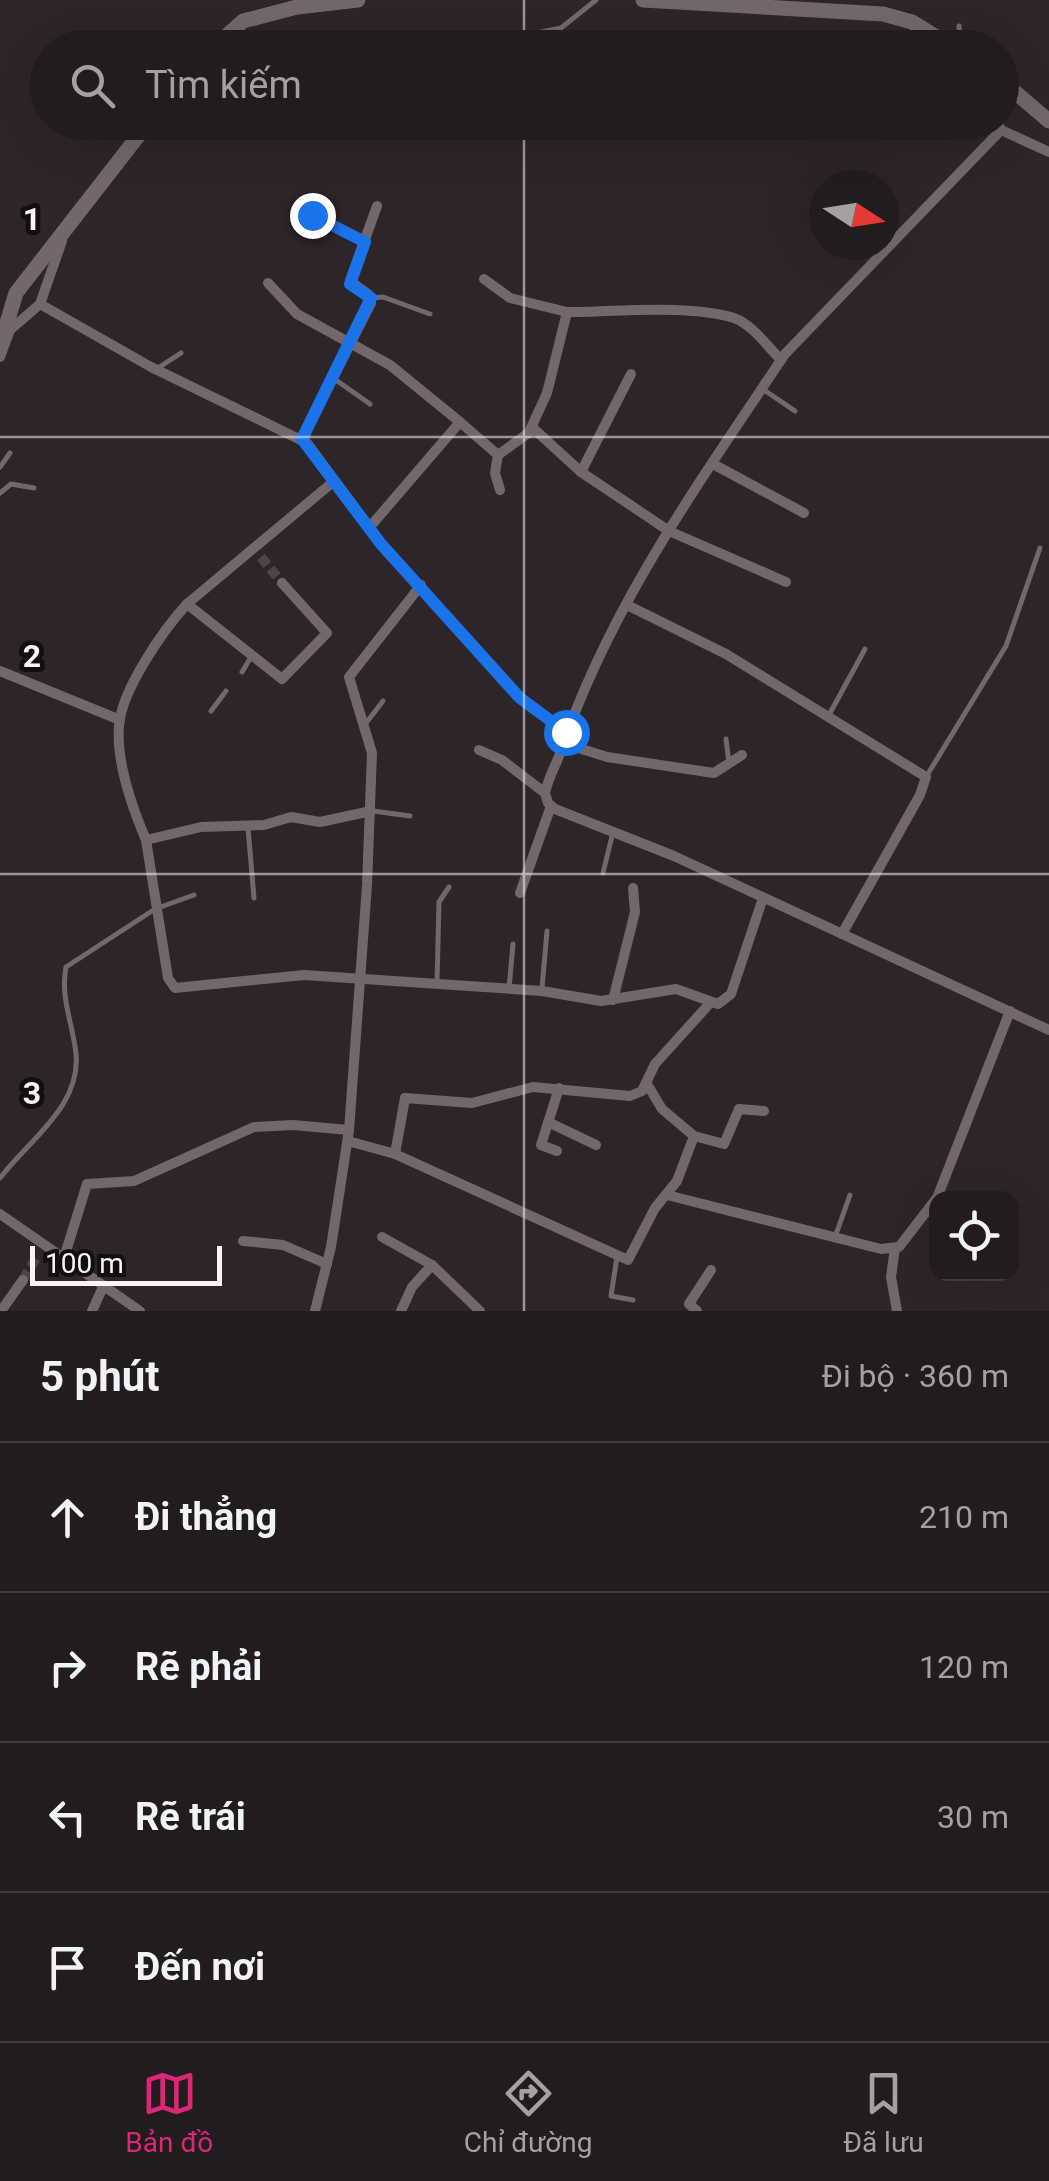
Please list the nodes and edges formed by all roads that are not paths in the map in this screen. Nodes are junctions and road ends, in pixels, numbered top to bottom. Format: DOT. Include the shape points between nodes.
graph roads {
  1 [pos="358,0"];
  2 [pos="596,0"];
  3 [pos="643,0"];
  4 [pos="958,26"];
  5 [pos="233,30"];
  6 [pos="551,30"];
  7 [pos="926,30"];
  8 [pos="958,30"];
  9 [pos="1019,96"];
  10 [pos="1024,100"];
  11 [pos="1049,113"];
  12 [pos="1049,122"];
  13 [pos="1019,136"];
  14 [pos="134,140"];
  15 [pos="986,140"];
  16 [pos="1049,152"];
  17 [pos="377,206"];
  18 [pos="312,215"];
  19 [pos="70,221"];
  20 [pos="365,242"];
  21 [pos="484,279"];
  22 [pos="268,283"];
  23 [pos="371,298"];
  24 [pos="40,304"];
  25 [pos="566,312"];
  26 [pos="430,314"];
  27 [pos="352,344"];
  28 [pos="0,346"];
  29 [pos="181,353"];
  30 [pos="0,356"];
  31 [pos="781,360"];
  32 [pos="156,370"];
  33 [pos="631,374"];
  34 [pos="331,377"];
  35 [pos="762,388"];
  36 [pos="370,404"];
  37 [pos="795,411"];
  38 [pos="460,422"];
  39 [pos="530,430"];
  40 [pos="302,439"];
  41 [pos="10,453"];
  42 [pos="498,455"];
  43 [pos="713,464"];
  44 [pos="0,467"];
  45 [pos="580,472"];
  46 [pos="333,482"];
  47 [pos="34,488"];
  48 [pos="500,490"];
  49 [pos="0,493"];
  50 [pos="804,513"];
  51 [pos="369,528"];
  52 [pos="669,531"];
  53 [pos="1040,548"];
  54 [pos="786,582"];
  55 [pos="282,583"];
  56 [pos="421,585"];
  57 [pos="187,604"];
  58 [pos="627,604"];
  59 [pos="864,649"];
  60 [pos="252,657"];
  61 [pos="0,671"];
  62 [pos="242,672"];
  63 [pos="226,691"];
  64 [pos="383,701"];
  65 [pos="211,711"];
  66 [pos="828,718"];
  67 [pos="120,720"];
  68 [pos="366,723"];
  69 [pos="564,738"];
  70 [pos="726,738"];
  71 [pos="479,750"];
  72 [pos="742,756"];
  73 [pos="730,766"];
  74 [pos="926,777"];
  75 [pos="546,793"];
  76 [pos="551,806"];
  77 [pos="371,810"];
  78 [pos="410,816"];
  79 [pos="247,826"];
  80 [pos="613,832"];
  81 [pos="146,840"];
  82 [pos="603,873"];
  83 [pos="449,887"];
  84 [pos="634,888"];
  85 [pos="520,893"];
  86 [pos="194,895"];
  87 [pos="254,898"];
  88 [pos="763,898"];
  89 [pos="155,910"];
  90 [pos="547,932"];
  91 [pos="842,934"];
  92 [pos="513,944"];
  93 [pos="362,977"];
  94 [pos="438,985"];
  95 [pos="509,989"];
  96 [pos="542,991"];
  97 [pos="613,1000"];
  98 [pos="711,1002"];
  99 [pos="1010,1011"];
  100 [pos="1049,1030"];
  101 [pos="646,1084"];
  102 [pos="559,1088"];
  103 [pos="764,1111"];
  104 [pos="548,1122"];
  105 [pos="348,1136"];
  106 [pos="694,1136"];
  107 [pos="596,1145"];
  108 [pos="556,1151"];
  109 [pos="394,1154"];
  110 [pos="0,1178"];
  111 [pos="940,1191"];
  112 [pos="667,1195"];
  113 [pos="850,1195"];
  114 [pos="929,1211"];
  115 [pos="0,1214"];
  116 [pos="382,1237"];
  117 [pos="834,1240"];
  118 [pos="243,1241"];
  119 [pos="44,1245"];
  120 [pos="894,1248"];
  121 [pos="37,1256"];
  122 [pos="617,1258"];
  123 [pos="63,1261"];
  124 [pos="326,1264"];
  125 [pos="432,1265"];
  126 [pos="711,1270"];
  127 [pos="23,1280"];
  128 [pos="103,1287"];
  129 [pos="633,1300"];
  130 [pos="1,1311"];
  131 [pos="92,1311"];
  132 [pos="140,1311"];
  133 [pos="315,1311"];
  134 [pos="401,1311"];
  135 [pos="480,1311"];
  136 [pos="697,1311"];
  137 [pos="897,1311"];
  1 -- 5 [label="street" via="297,7 243,21"];
  2 -- 6 [label="lane"];
  3 -- 7 [label="street" via="883,14"];
  4 -- 8 [label="lane"];
  9 -- 10 [label="street"];
  10 -- 11 [label="lane"];
  10 -- 12 [label="street"];
  13 -- 16 [label="street"];
  14 -- 19 [label="street"];
  15 -- 31 [label="street"];
  17 -- 20 [label="street"];
  18 -- 20 [label="lane"];
  19 -- 24 [label="street"];
  19 -- 28 [label="street" via="16,293"];
  20 -- 23 [label="street" via="350,284"];
  21 -- 25 [label="street" via="510,298"];
  22 -- 27 [label="street" via="298,314"];
  23 -- 26 [label="lane"];
  23 -- 27 [label="street"];
  24 -- 30 [label="street" via="10,330"];
  24 -- 32 [label="street"];
  25 -- 31 [label="street" via="735,319"];
  25 -- 39 [label="street" via="547,394"];
  27 -- 34 [label="street"];
  27 -- 38 [label="street" via="390,365"];
  29 -- 32 [label="lane"];
  31 -- 35 [label="street"];
  32 -- 40 [label="street"];
  33 -- 45 [label="street"];
  34 -- 36 [label="lane"];
  34 -- 40 [label="street"];
  35 -- 37 [label="lane"];
  35 -- 43 [label="street"];
  38 -- 42 [label="street"];
  38 -- 51 [label="street"];
  39 -- 42 [label="street"];
  39 -- 45 [label="street"];
  40 -- 46 [label="street"];
  41 -- 44 [label="lane"];
  42 -- 48 [label="street"];
  43 -- 50 [label="street"];
  43 -- 52 [label="street"];
  45 -- 52 [label="street"];
  46 -- 51 [label="street"];
  46 -- 57 [label="street"];
  47 -- 49 [label="lane" via="10,484"];
  51 -- 56 [label="street"];
  52 -- 54 [label="street"];
  52 -- 58 [label="street"];
  53 -- 74 [label="lane" via="1006,646"];
  55 -- 60 [label="street" via="327,633 282,679"];
  56 -- 68 [label="street" via="348,677"];
  56 -- 69 [label="street"];
  57 -- 60 [label="street"];
  57 -- 67 [label="street" via="154,647"];
  58 -- 66 [label="street" via="726,654"];
  58 -- 69 [label="street"];
  59 -- 66 [label="lane"];
  60 -- 62 [label="lane"];
  61 -- 67 [label="street"];
  63 -- 65 [label="lane"];
  64 -- 68 [label="lane"];
  66 -- 74 [label="street"];
  67 -- 81 [label="street" via="126,783"];
  68 -- 77 [label="street"];
  69 -- 73 [label="street" via="608,757 708,772"];
  69 -- 75 [label="street"];
  70 -- 73 [label="lane"];
  71 -- 75 [label="street"];
  72 -- 73 [label="street"];
  74 -- 91 [label="street"];
  75 -- 76 [label="street"];
  76 -- 80 [label="street"];
  76 -- 85 [label="street"];
  77 -- 78 [label="lane"];
  77 -- 79 [label="street" via="320,822 291,818"];
  77 -- 93 [label="street"];
  79 -- 81 [label="street" via="200,827"];
  79 -- 87 [label="lane"];
  80 -- 82 [label="lane"];
  80 -- 88 [label="street"];
  81 -- 89 [label="street"];
  83 -- 94 [label="lane" via="439,902"];
  84 -- 97 [label="street" via="635,912"];
  86 -- 89 [label="lane"];
  88 -- 91 [label="street"];
  88 -- 98 [label="street" via="731,994"];
  89 -- 93 [label="street" via="169,986 175,988"];
  89 -- 110 [label="lane" via="66,968 75,1086"];
  90 -- 96 [label="lane"];
  91 -- 99 [label="street"];
  92 -- 95 [label="lane"];
  93 -- 94 [label="street"];
  93 -- 105 [label="street"];
  94 -- 95 [label="street"];
  95 -- 96 [label="street"];
  96 -- 97 [label="street"];
  97 -- 98 [label="street" via="676,989"];
  98 -- 101 [label="street" via="655,1064"];
  99 -- 100 [label="street"];
  99 -- 111 [label="street"];
  101 -- 102 [label="street" via="630,1096"];
  101 -- 106 [label="street" via="662,1109"];
  102 -- 104 [label="street"];
  102 -- 109 [label="street" via="533,1087 472,1102 406,1098"];
  103 -- 106 [label="street" via="740,1109 724,1144"];
  104 -- 107 [label="street"];
  104 -- 108 [label="street" via="541,1146"];
  105 -- 109 [label="street"];
  105 -- 123 [label="street" via="293,1124 254,1127 134,1181 87,1184"];
  105 -- 124 [label="street"];
  106 -- 112 [label="street"];
  109 -- 122 [label="street"];
  112 -- 117 [label="street"];
  112 -- 122 [label="street" via="633,1255"];
  113 -- 117 [label="lane"];
  114 -- 120 [label="street"];
  115 -- 119 [label="street"];
  116 -- 125 [label="street"];
  117 -- 120 [label="street"];
  118 -- 124 [label="street" via="284,1245"];
  119 -- 121 [label="street"];
  119 -- 123 [label="street"];
  120 -- 137 [label="street"];
  122 -- 129 [label="lane" via="610,1296"];
  123 -- 128 [label="street"];
  124 -- 133 [label="street"];
  125 -- 134 [label="street"];
  125 -- 135 [label="street"];
  126 -- 136 [label="street" via="691,1294 689,1304"];
  127 -- 130 [label="street"];
  128 -- 131 [label="street"];
  128 -- 132 [label="street"];
}
